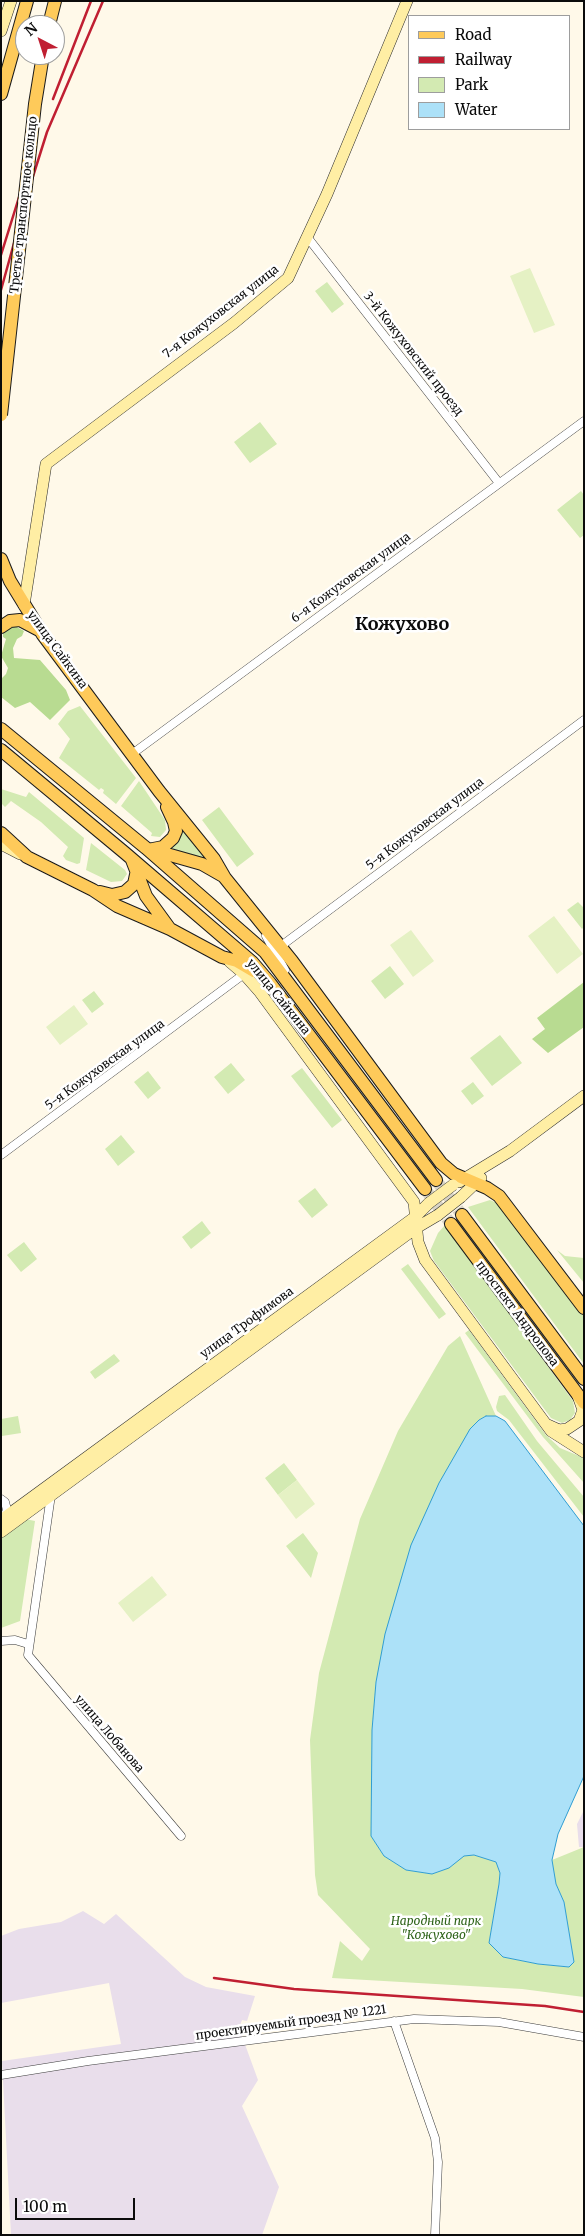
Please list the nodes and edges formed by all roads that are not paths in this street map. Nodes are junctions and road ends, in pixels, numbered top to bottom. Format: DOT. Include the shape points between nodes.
graph roads {
  1 [pos="11,1"];
  2 [pos="27,1"];
  3 [pos="55,1"];
  4 [pos="407,1"];
  5 [pos="52,15"];
  6 [pos="1,31"];
  7 [pos="14,44"];
  8 [pos="41,65"];
  9 [pos="1,74"];
  10 [pos="1,94"];
  11 [pos="308,238"];
  12 [pos="1,415"];
  13 [pos="584,421"];
  14 [pos="500,483"];
  15 [pos="1,560"];
  16 [pos="24,605"];
  17 [pos="1,627"];
  18 [pos="43,635"];
  19 [pos="584,720"];
  20 [pos="1,729"];
  21 [pos="1,750"];
  22 [pos="132,754"];
  23 [pos="159,790"];
  24 [pos="1,833"];
  25 [pos="1,844"];
  26 [pos="146,848"];
  27 [pos="125,853"];
  28 [pos="27,858"];
  29 [pos="136,870"];
  30 [pos="225,878"];
  31 [pos="94,890"];
  32 [pos="256,916"];
  33 [pos="212,927"];
  34 [pos="170,929"];
  35 [pos="281,946"];
  36 [pos="222,957"];
  37 [pos="237,961"];
  38 [pos="244,974"];
  39 [pos="266,979"];
  40 [pos="295,989"];
  41 [pos="584,1096"];
  42 [pos="1,1155"];
  43 [pos="436,1180"];
  44 [pos="471,1181"];
  45 [pos="424,1189"];
  46 [pos="462,1215"];
  47 [pos="416,1222"];
  48 [pos="451,1224"];
  49 [pos="584,1308"];
  50 [pos="584,1379"];
  51 [pos="580,1399"];
  52 [pos="540,1416"];
  53 [pos="584,1452"];
  54 [pos="53,1480"];
  55 [pos="51,1496"];
  56 [pos="1,1498"];
  57 [pos="2,1519"];
  58 [pos="1,1532"];
  59 [pos="1,1641"];
  60 [pos="28,1644"];
  61 [pos="181,1836"];
  62 [pos="394,2021"];
  63 [pos="584,2037"];
  64 [pos="1,2075"];
  65 [pos="434,2235"];
  1 -- 6 [label="main road"];
  2 -- 7 [label="main road"];
  3 -- 5 [label="main road"];
  4 -- 11 [label="main road, 7-я Кожуховская улица"];
  7 -- 9 [label="main road"];
  7 -- 10 [label="main road"];
  8 -- 12 [label="main road, Третье транспортное кольцо, bridge"];
  11 -- 14 [label="street, 3-й Кожуховский проезд"];
  11 -- 16 [label="main road, 7-я Кожуховская улица" via="288,278 46,464"];
  13 -- 14 [label="street, 6-я Кожуховская улица"];
  14 -- 22 [label="street, 6-я Кожуховская улица"];
  15 -- 16 [label="main road, улица Сайкина"];
  16 -- 18 [label="main road, улица Сайкина"];
  17 -- 18 [label="main road" via="10,621 20,620 35,626"];
  18 -- 22 [label="main road, улица Сайкина"];
  19 -- 35 [label="street, 5-я Кожуховская улица"];
  20 -- 26 [label="main road, улица Сайкина"];
  21 -- 27 [label="main road, улица Сайкина"];
  22 -- 23 [label="main road, улица Сайкина"];
  23 -- 26 [label="main road" via="176,831 163,848"];
  23 -- 30 [label="main road, улица Сайкина" via="214,859"];
  24 -- 28 [label="main road"];
  25 -- 28 [label="main road"];
  26 -- 30 [label="main road" via="202,864"];
  26 -- 40 [label="main road, улица Сайкина" via="255,942"];
  27 -- 29 [label="main road"];
  27 -- 33 [label="main road, улица Сайкина"];
  28 -- 31 [label="main road"];
  29 -- 31 [label="main road" via="134,884 125,892 112,895"];
  29 -- 34 [label="main road" via="146,896"];
  30 -- 32 [label="main road, улица Сайкина"];
  31 -- 34 [label="main road" via="117,906"];
  32 -- 35 [label="main road"];
  32 -- 40 [label="street, улица Сайкина"];
  33 -- 37 [label="main road"];
  33 -- 39 [label="main road, улица Сайкина"];
  34 -- 36 [label="main road"];
  35 -- 44 [label="main road" via="441,1163 454,1174"];
  36 -- 37 [label="main road"];
  36 -- 38 [label="main road"];
  37 -- 38 [label="main road"];
  37 -- 39 [label="main road"];
  38 -- 42 [label="street, 5-я Кожуховская улица"];
  38 -- 47 [label="main road" via="414,1202"];
  39 -- 45 [label="main road, улица Сайкина"];
  40 -- 43 [label="main road, улица Сайкина"];
  41 -- 44 [label="main road, улица Трофимова"];
  44 -- 47 [label="main road, улица Трофимова, bridge" via="461,1197 438,1215"];
  44 -- 47 [label="main road, улица Трофимова, bridge" via="454,1185 429,1203"];
  44 -- 49 [label="main road" via="499,1196"];
  46 -- 50 [label="main road, проспект Андропова"];
  47 -- 52 [label="main road" via="418,1242 425,1260"];
  47 -- 54 [label="main road, улица Трофимова"];
  47 -- 55 [label="main road, улица Трофимова"];
  48 -- 51 [label="main road, проспект Андропова"];
  51 -- 52 [label="main road" via="583,1410 573,1426 559,1430"];
  52 -- 53 [label="main road" via="558,1436"];
  54 -- 55 [label="street"];
  54 -- 57 [label="main road, улица Трофимова"];
  55 -- 58 [label="main road, улица Трофимова"];
  55 -- 60 [label="street"];
  56 -- 57 [label="street" via="7,1510"];
  59 -- 60 [label="street" via="15,1640"];
  60 -- 61 [label="street, улица Лобанова" via="28,1655"];
  62 -- 63 [label="street, проектируемый проезд № 1221" via="491,2021"];
  62 -- 64 [label="street, проектируемый проезд № 1221"];
  62 -- 65 [label="street" via="434,2138 438,2162"];
}
